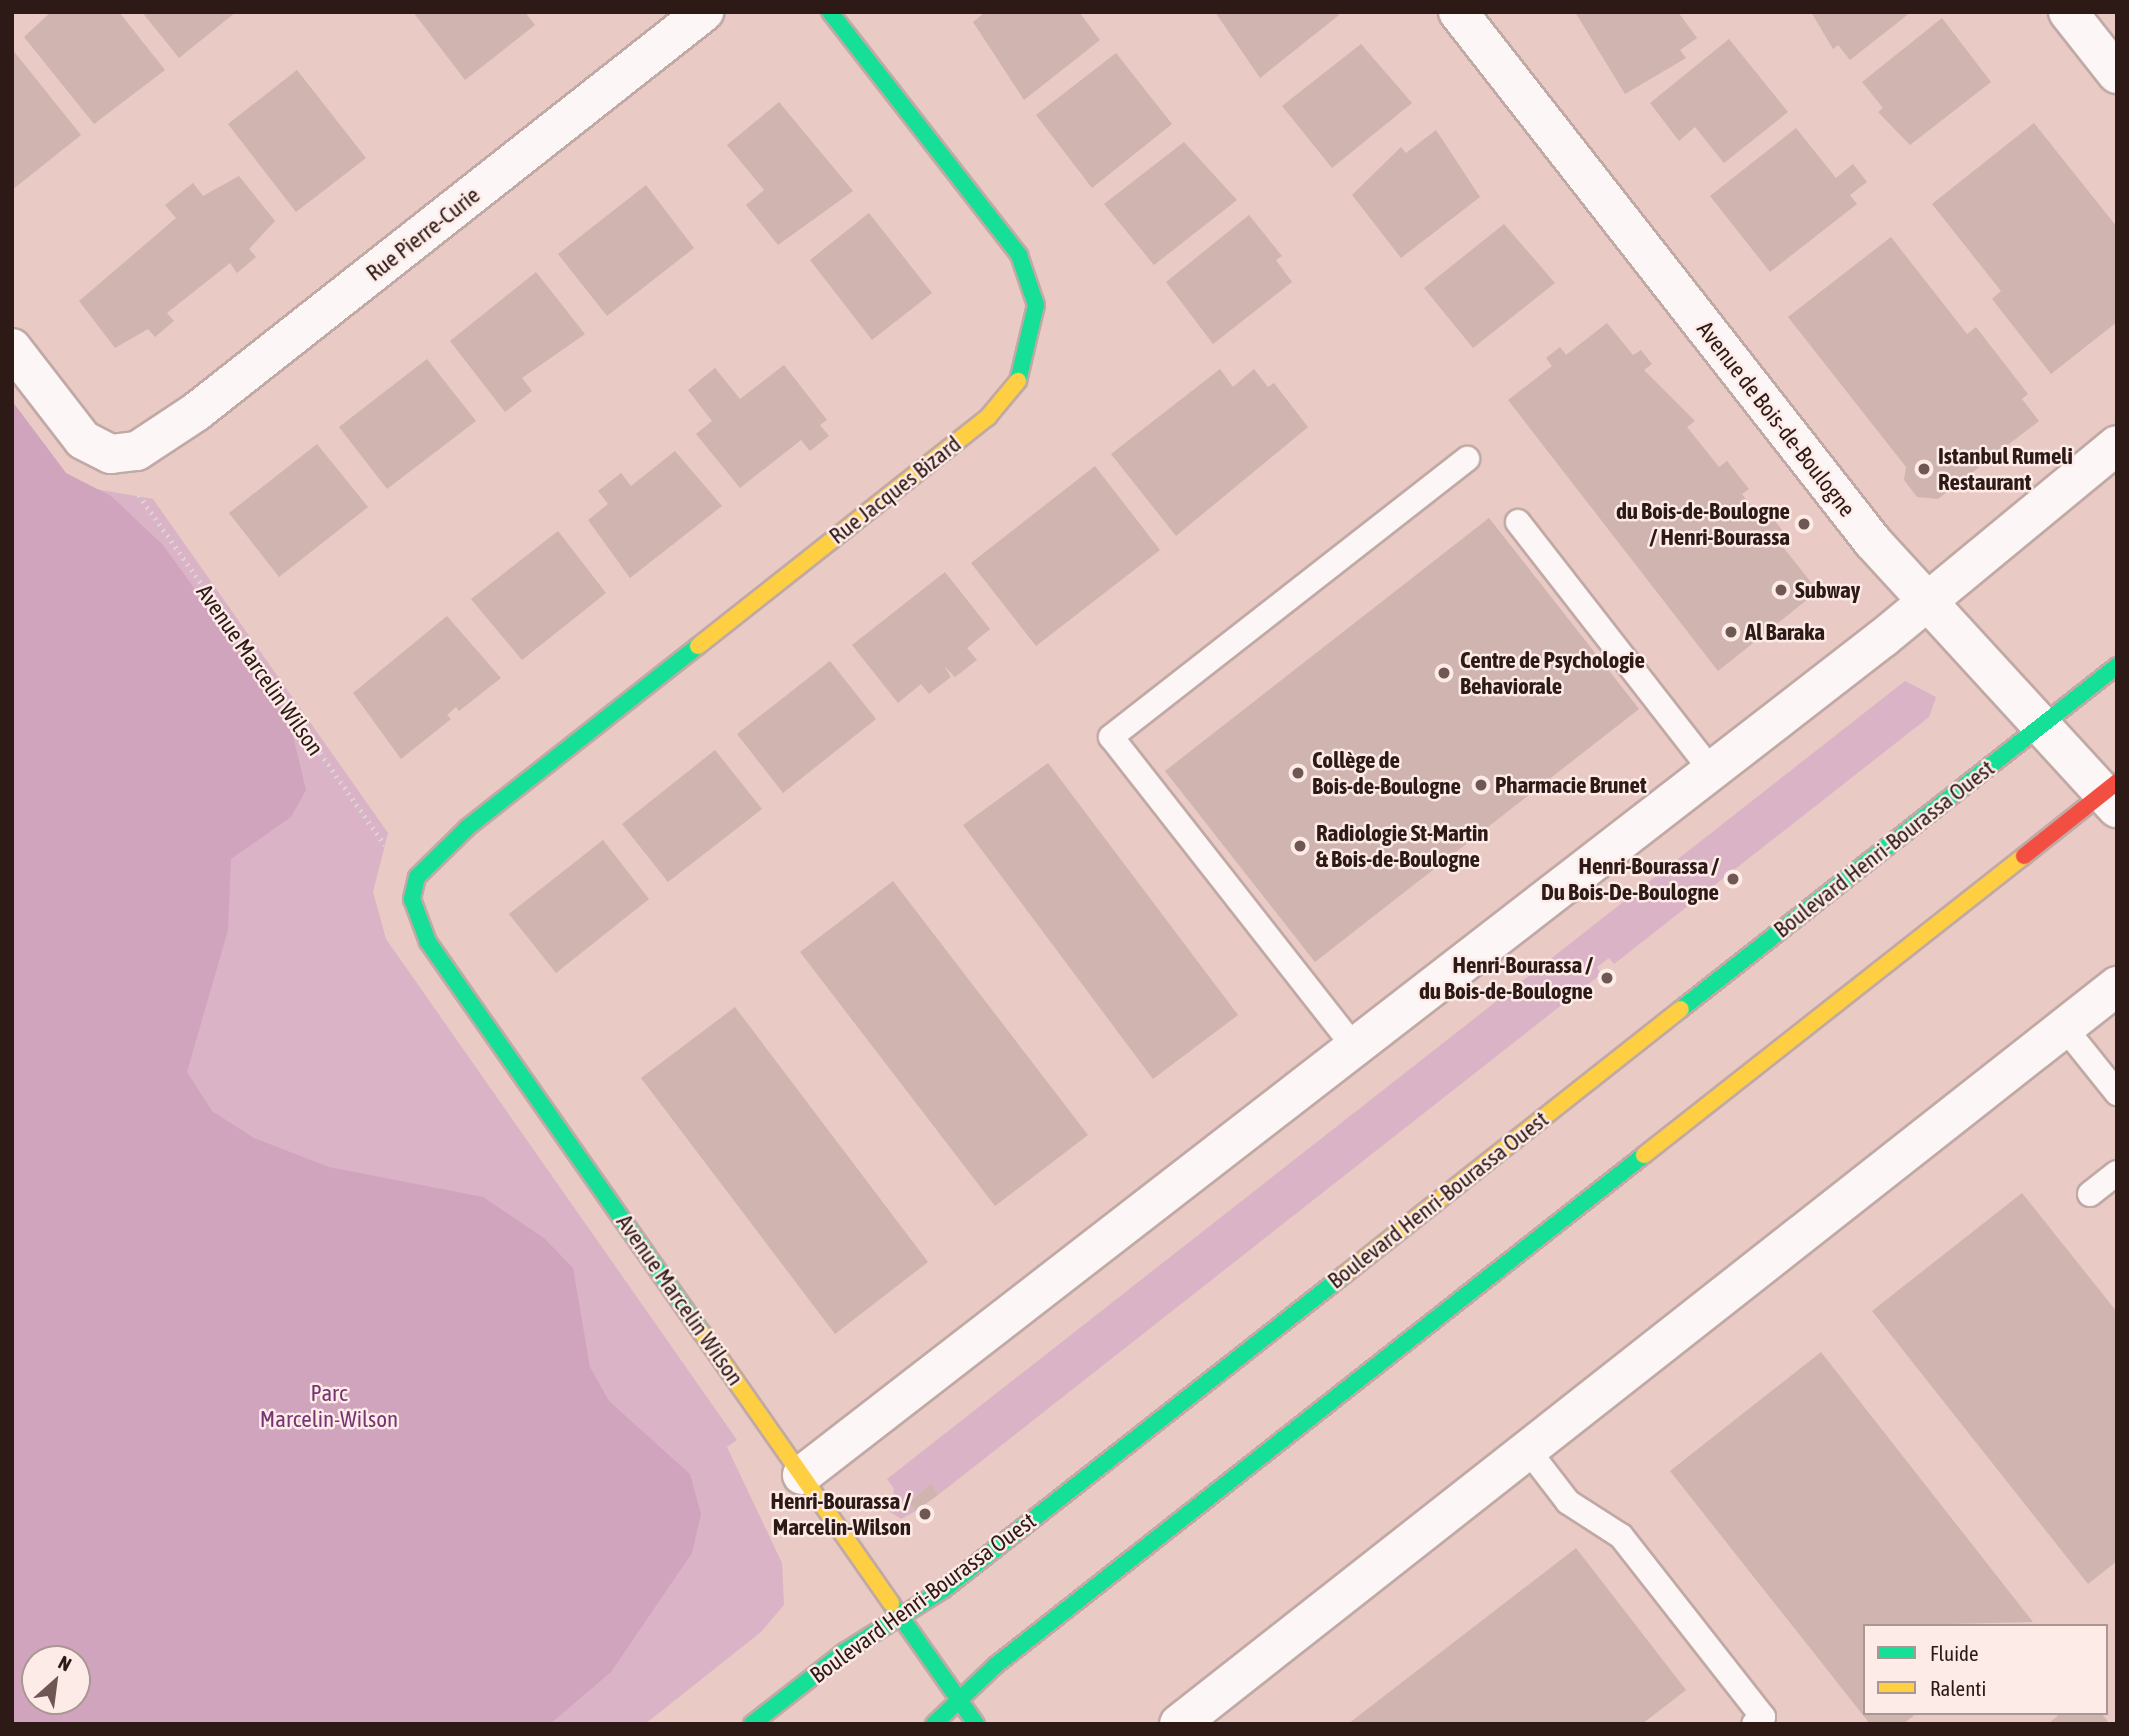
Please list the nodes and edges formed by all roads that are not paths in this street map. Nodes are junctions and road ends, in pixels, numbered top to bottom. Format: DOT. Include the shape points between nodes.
graph roads {
  1 [pos="704,12"];
  2 [pos="830,12"];
  3 [pos="1458,12"];
  4 [pos="2068,12"];
  5 [pos="2117,74"];
  6 [pos="12,348"];
  7 [pos="2117,445"];
  8 [pos="1466,459"];
  9 [pos="1518,522"];
  10 [pos="1928,598"];
  11 [pos="2117,666"];
  12 [pos="2045,723"];
  13 [pos="1712,771"];
  14 [pos="2113,794"];
  15 [pos="424,870"];
  16 [pos="2117,986"];
  17 [pos="2064,1027"];
  18 [pos="1355,1048"];
  19 [pos="2117,1093"];
  20 [pos="2117,1173"];
  21 [pos="2090,1194"];
  22 [pos="1528,1450"];
  23 [pos="802,1475"];
  24 [pos="898,1619"];
  25 [pos="958,1700"];
  26 [pos="1762,1721"];
  27 [pos="752,1724"];
  28 [pos="934,1724"];
  29 [pos="976,1724"];
  30 [pos="1179,1724"];
  1 -- 6 [label="street, Rue Pierre-Curie" via="196,412 137,451 111,454 83,440"];
  2 -- 15 [label="main road, Rue Jacques Bizard" via="1027,270 1036,323 1023,375 988,417 467,828"];
  3 -- 10 [label="street, Avenue de Bois-de-Boulogne" via="1873,542"];
  4 -- 5 [label="street"];
  7 -- 10 [label="street"];
  8 -- 18 [label="lane" via="1111,737"];
  9 -- 13 [label="lane"];
  10 -- 12 [label="street, Avenue de Bois-de-Boulogne"];
  10 -- 13 [label="street"];
  11 -- 12 [label="main road, Boulevard Henri-Bourassa Ouest"];
  12 -- 14 [label="street, Avenue de Bois-de-Boulogne"];
  12 -- 24 [label="main road, Boulevard Henri-Bourassa Ouest"];
  13 -- 18 [label="street"];
  14 -- 25 [label="main road"];
  15 -- 23 [label="main road, Avenue Marcelin Wilson" via="412,899 428,942"];
  16 -- 17 [label="street"];
  17 -- 19 [label="lane"];
  17 -- 22 [label="street"];
  18 -- 23 [label="street"];
  20 -- 21 [label="lane"];
  22 -- 26 [label="lane" via="1568,1502 1620,1536"];
  22 -- 30 [label="street"];
  23 -- 24 [label="main road, Avenue Marcelin Wilson"];
  24 -- 25 [label="main road, Avenue Marcelin Wilson"];
  24 -- 27 [label="main road, Boulevard Henri-Bourassa Ouest"];
  25 -- 28 [label="main road"];
  25 -- 29 [label="main road, Avenue Marcelin Wilson"];
}
